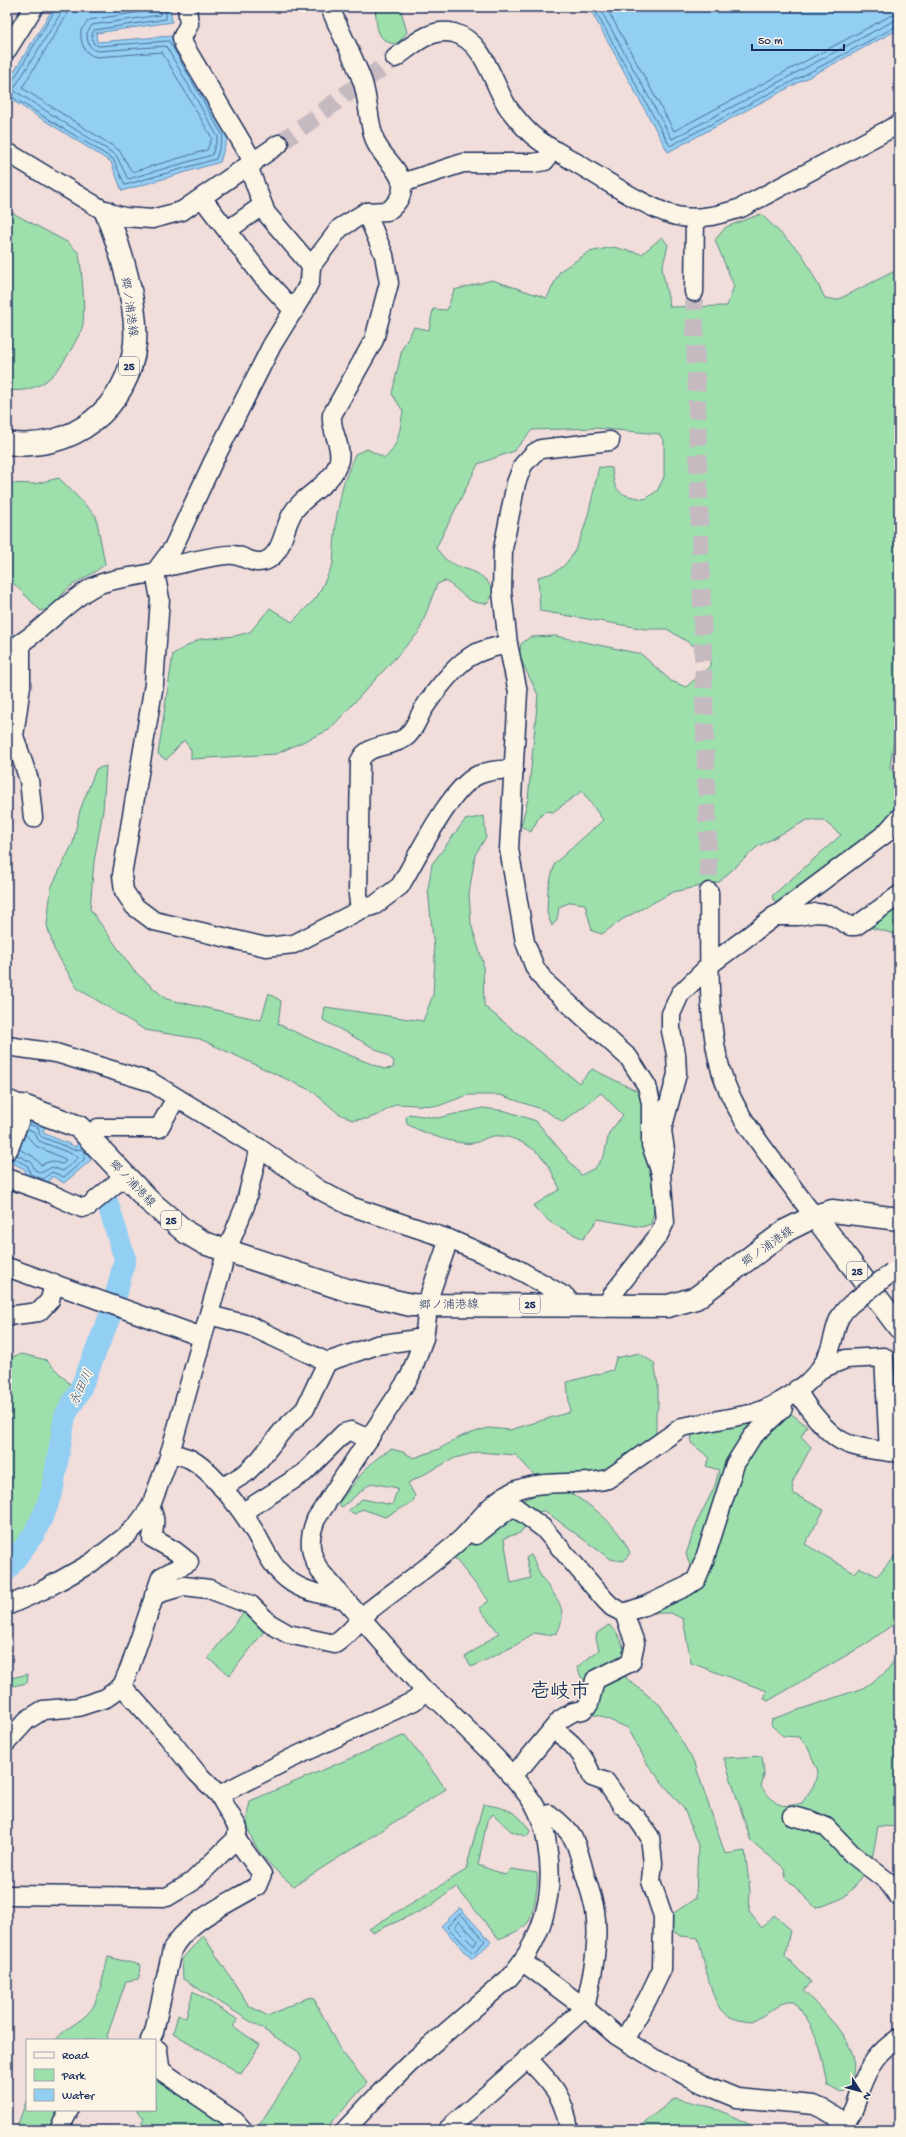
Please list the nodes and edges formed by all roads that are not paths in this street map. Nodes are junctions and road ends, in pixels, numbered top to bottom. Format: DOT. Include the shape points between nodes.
graph roads {
  1 [pos="34,7"];
  2 [pos="187,7"];
  3 [pos="330,7"];
  4 [pos="7,50"];
  5 [pos="395,58"];
  6 [pos="899,124"];
  7 [pos="280,144"];
  8 [pos="554,149"];
  9 [pos="7,152"];
  10 [pos="251,165"];
  11 [pos="402,183"];
  12 [pos="202,198"];
  13 [pos="263,205"];
  14 [pos="106,212"];
  15 [pos="366,212"];
  16 [pos="695,218"];
  17 [pos="228,230"];
  18 [pos="311,266"];
  19 [pos="694,292"];
  20 [pos="294,311"];
  21 [pos="610,441"];
  22 [pos="7,443"];
  23 [pos="158,569"];
  24 [pos="508,644"];
  25 [pos="14,647"];
  26 [pos="514,770"];
  27 [pos="34,818"];
  28 [pos="899,818"];
  29 [pos="710,892"];
  30 [pos="899,895"];
  31 [pos="360,910"];
  32 [pos="774,916"];
  33 [pos="711,964"];
  34 [pos="7,1046"];
  35 [pos="176,1098"];
  36 [pos="17,1106"];
  37 [pos="87,1135"];
  38 [pos="7,1148"];
  39 [pos="259,1148"];
  40 [pos="660,1173"];
  41 [pos="126,1175"];
  42 [pos="7,1178"];
  43 [pos="815,1216"];
  44 [pos="899,1219"];
  45 [pos="449,1239"];
  46 [pos="227,1250"];
  47 [pos="7,1267"];
  48 [pos="896,1269"];
  49 [pos="54,1284"];
  50 [pos="429,1305"];
  51 [pos="572,1307"];
  52 [pos="606,1307"];
  53 [pos="209,1314"];
  54 [pos="7,1316"];
  55 [pos="899,1326"];
  56 [pos="202,1337"];
  57 [pos="424,1338"];
  58 [pos="328,1362"];
  59 [pos="821,1369"];
  60 [pos="800,1394"];
  61 [pos="369,1438"];
  62 [pos="170,1452"];
  63 [pos="894,1452"];
  64 [pos="222,1488"];
  65 [pos="150,1508"];
  66 [pos="243,1512"];
  67 [pos="464,1536"];
  68 [pos="154,1595"];
  69 [pos="344,1599"];
  70 [pos="7,1606"];
  71 [pos="624,1613"];
  72 [pos="362,1619"];
  73 [pos="122,1686"];
  74 [pos="425,1691"];
  75 [pos="553,1730"];
  76 [pos="7,1742"];
  77 [pos="510,1775"];
  78 [pos="219,1795"];
  79 [pos="792,1816"];
  80 [pos="540,1817"];
  81 [pos="236,1838"];
  82 [pos="7,1895"];
  83 [pos="899,1897"];
  84 [pos="523,1962"];
  85 [pos="585,2008"];
  86 [pos="899,2038"];
  87 [pos="150,2039"];
  88 [pos="624,2040"];
  89 [pos="156,2049"];
  90 [pos="527,2058"];
  91 [pos="68,2111"];
  92 [pos="847,2126"];
  93 [pos="59,2130"];
  94 [pos="243,2130"];
  95 [pos="345,2130"];
  96 [pos="446,2130"];
  97 [pos="569,2130"];
  1 -- 4 [label="street"];
  2 -- 10 [label="street" via="189,24 182,38 184,45"];
  3 -- 11 [label="street" via="364,85 369,120 377,144 398,172"];
  5 -- 8 [label="street" via="431,34 443,31 465,38 480,53 513,113 536,138"];
  6 -- 16 [label="street" via="741,208"];
  7 -- 10 [label="street"];
  8 -- 11 [label="street" via="545,161 463,163"];
  8 -- 16 [label="street" via="660,210 680,217"];
  9 -- 14 [label="street"];
  10 -- 12 [label="street"];
  10 -- 13 [label="street"];
  11 -- 15 [label="street" via="399,200 388,211"];
  12 -- 14 [label="street" via="182,211 152,219 124,217"];
  12 -- 17 [label="street"];
  13 -- 17 [label="street"];
  13 -- 18 [label="street" via="266,213"];
  14 -- 22 [label="main road, 郷ノ浦港線 / 25" via="128,282 135,326 135,343 126,377 105,411 77,432 60,440 41,444 25,446"];
  15 -- 18 [label="street" via="340,228"];
  15 -- 23 [label="street" via="384,255 389,283 374,340 332,415 332,428 339,450 339,458 333,472 296,509 288,522 280,546 267,560 258,563 232,554"];
  16 -- 19 [label="street"];
  17 -- 20 [label="street" via="262,276"];
  18 -- 20 [label="street" via="310,281"];
  20 -- 23 [label="street" via="269,352 173,548"];
  21 -- 24 [label="street" via="541,449 523,465 516,483 503,549 502,592"];
  23 -- 25 [label="street" via="110,580 94,587"];
  23 -- 31 [label="street" via="160,599 154,684 122,875 124,891 144,915 154,921 266,947 294,944"];
  24 -- 26 [label="street" via="518,692"];
  24 -- 31 [label="street" via="484,650 467,658 423,709 408,736 362,755 358,895"];
  25 -- 27 [label="street" via="21,686 14,736 28,780"];
  26 -- 31 [label="street" via="497,769 468,782 456,793 400,886 375,905"];
  26 -- 40 [label="street" via="509,850 517,902 530,956 546,983 629,1058 639,1072 647,1086 651,1103 651,1145"];
  28 -- 32 [label="street" via="885,834"];
  29 -- 33 [label="street"];
  30 -- 32 [label="street" via="856,926 850,926 829,914"];
  32 -- 33 [label="street"];
  33 -- 40 [label="street" via="680,994 671,1014 678,1074 662,1130 665,1150"];
  33 -- 43 [label="street" via="713,1026 727,1088 755,1138"];
  34 -- 35 [label="street" via="56,1053 150,1082"];
  35 -- 37 [label="street" via="159,1128 98,1128"];
  35 -- 39 [label="street"];
  36 -- 37 [label="main road, 郷ノ浦港線 / 25" via="62,1120 78,1127"];
  36 -- 38 [label="main road, 郷ノ浦港線 / 25"];
  37 -- 41 [label="main road, 郷ノ浦港線 / 25"];
  39 -- 45 [label="street" via="318,1189 350,1206"];
  39 -- 46 [label="street" via="245,1206"];
  40 -- 52 [label="street" via="664,1222 662,1229 612,1295"];
  41 -- 42 [label="street" via="89,1206 82,1208"];
  41 -- 46 [label="main road, 郷ノ浦港線 / 25" via="148,1200 187,1233 204,1243"];
  43 -- 44 [label="main road, 郷ノ浦港線" via="832,1211"];
  43 -- 52 [label="main road, 郷ノ浦港線 / 25" via="787,1230 696,1298 668,1306"];
  43 -- 55 [label="main road, 25"];
  45 -- 50 [label="street" via="430,1294"];
  45 -- 51 [label="street" via="514,1267 566,1297"];
  46 -- 50 [label="main road, 郷ノ浦港線 / 25" via="347,1290 411,1305"];
  46 -- 53 [label="street"];
  47 -- 49 [label="street"];
  48 -- 59 [label="street, bridge" via="838,1317 830,1350"];
  49 -- 54 [label="street" via="50,1300 39,1312"];
  49 -- 56 [label="street"];
  50 -- 51 [label="main road, 郷ノ浦港線 / 25" via="520,1304"];
  50 -- 57 [label="street"];
  51 -- 52 [label="main road, 郷ノ浦港線 / 25"];
  53 -- 56 [label="street"];
  53 -- 58 [label="street" via="248,1325"];
  56 -- 62 [label="street"];
  57 -- 58 [label="street" via="377,1345"];
  57 -- 61 [label="street" via="410,1376"];
  58 -- 64 [label="street" via="305,1409 246,1473"];
  59 -- 60 [label="street"];
  59 -- 63 [label="street" via="846,1359 884,1357"];
  60 -- 63 [label="street" via="827,1427 845,1443"];
  60 -- 67 [label="street" via="756,1413 682,1427 608,1479 559,1482 513,1491 488,1508"];
  60 -- 71 [label="street" via="780,1409 744,1447 735,1464 696,1580 647,1605"];
  61 -- 66 [label="street" via="351,1431 344,1433 304,1473"];
  61 -- 69 [label="street" via="316,1519 310,1540 314,1562"];
  62 -- 64 [label="street" via="201,1466"];
  62 -- 65 [label="street"];
  64 -- 66 [label="street"];
  65 -- 68 [label="street" via="155,1520 152,1538 189,1562 161,1577"];
  65 -- 70 [label="street" via="131,1532 91,1563 43,1590"];
  66 -- 69 [label="street" via="276,1569 288,1580 303,1589"];
  67 -- 71 [label="street" via="476,1536 515,1507 543,1528 605,1600"];
  67 -- 72 [label="street"];
  68 -- 72 [label="street" via="184,1586 209,1589 251,1605 269,1623 288,1634 335,1644"];
  68 -- 73 [label="street"];
  69 -- 72 [label="street"];
  71 -- 75 [label="street" via="636,1643 631,1662 595,1680 589,1704 583,1710 567,1714"];
  72 -- 74 [label="street"];
  73 -- 76 [label="street" via="106,1698 78,1706 43,1710 27,1720"];
  73 -- 78 [label="street"];
  74 -- 77 [label="street" via="442,1704"];
  74 -- 78 [label="street" via="414,1701"];
  75 -- 77 [label="street" via="523,1765"];
  75 -- 88 [label="street" via="569,1740 589,1767 592,1777 606,1782 650,1837 653,1863 651,1881 663,1916 662,1969"];
  77 -- 80 [label="street" via="530,1797"];
  78 -- 81 [label="street" via="238,1828"];
  79 -- 83 [label="street" via="826,1827 852,1854 887,1881"];
  80 -- 84 [label="street" via="550,1862 551,1882 544,1920"];
  80 -- 85 [label="street" via="549,1814 564,1826 578,1845 593,1901 596,1938 592,1980"];
  81 -- 82 [label="street" via="192,1882 167,1897"];
  81 -- 87 [label="street" via="262,1874 261,1879 257,1886 193,1925 176,1942"];
  84 -- 85 [label="street"];
  84 -- 95 [label="street" via="508,1979 386,2086"];
  85 -- 88 [label="street"];
  85 -- 90 [label="street"];
  86 -- 92 [label="street" via="874,2060"];
  88 -- 92 [label="street" via="658,2061 718,2091 737,2098 814,2105"];
  89 -- 94 [label="street" via="163,2072 235,2121"];
  90 -- 96 [label="street"];
  90 -- 97 [label="street" via="553,2085 566,2110"];
  91 -- 93 [label="street"];
}
